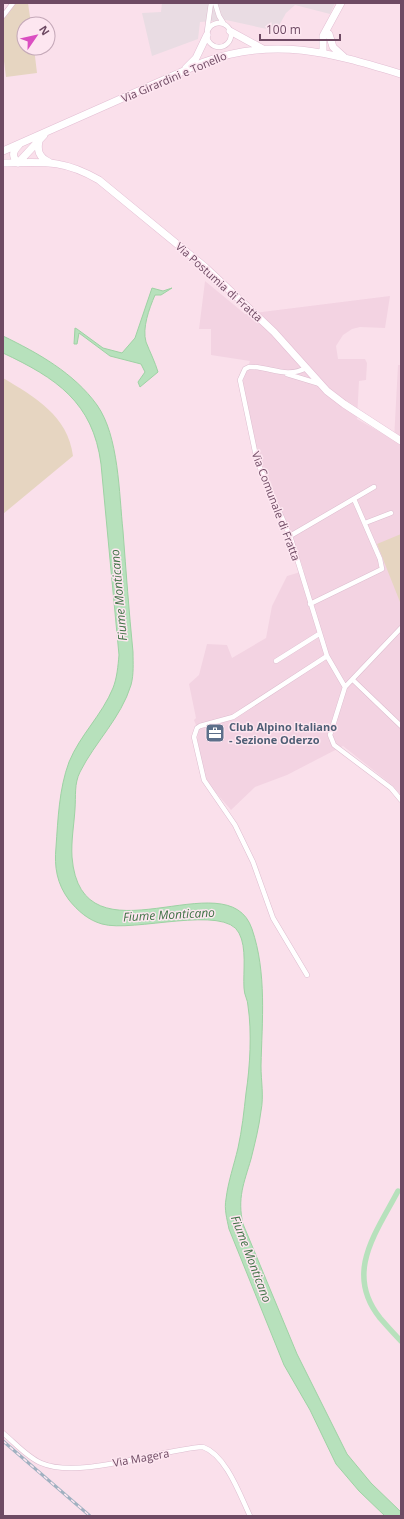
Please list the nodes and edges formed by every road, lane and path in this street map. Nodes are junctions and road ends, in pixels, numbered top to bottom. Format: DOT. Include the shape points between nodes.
graph roads {
  1 [pos="13,3"];
  2 [pos="211,3"];
  3 [pos="215,3"];
  4 [pos="341,3"];
  5 [pos="3,16"];
  6 [pos="224,24"];
  7 [pos="230,31"];
  8 [pos="327,32"];
  9 [pos="207,34"];
  10 [pos="263,49"];
  11 [pos="303,49"];
  12 [pos="323,53"];
  13 [pos="346,58"];
  14 [pos="183,71"];
  15 [pos="401,74"];
  16 [pos="46,133"];
  17 [pos="39,141"];
  18 [pos="20,144"];
  19 [pos="3,151"];
  20 [pos="3,163"];
  21 [pos="18,163"];
  22 [pos="50,163"];
  23 [pos="306,368"];
  24 [pos="286,373"];
  25 [pos="320,384"];
  26 [pos="401,441"];
  27 [pos="374,487"];
  28 [pos="354,499"];
  29 [pos="391,513"];
  30 [pos="365,523"];
  31 [pos="290,536"];
  32 [pos="310,604"];
  33 [pos="401,628"];
  34 [pos="319,634"];
  35 [pos="327,656"];
  36 [pos="276,661"];
  37 [pos="353,680"];
  38 [pos="345,687"];
  39 [pos="401,726"];
  40 [pos="401,800"];
  41 [pos="307,975"];
  42 [pos="3,1433"];
  43 [pos="250,1516"];
  1 -- 5 [label="street"];
  2 -- 9 [label="street"];
  3 -- 6 [label="street"];
  4 -- 8 [label="main road"];
  6 -- 7 [label="street"];
  6 -- 9 [label="street" via="212,26"];
  7 -- 9 [label="street" via="230,41 221,48 211,45"];
  7 -- 10 [label="main road"];
  8 -- 11 [label="main road" via="315,44"];
  8 -- 12 [label="main road" via="328,45"];
  8 -- 13 [label="main road" via="334,47"];
  9 -- 14 [label="main road" via="196,58"];
  10 -- 11 [label="main road, Via Girardini e Tonello"];
  10 -- 14 [label="main road, Via Girardini e Tonello" via="217,57"];
  11 -- 12 [label="main road, Via Girardini e Tonello"];
  12 -- 13 [label="main road, Via Girardini e Tonello"];
  13 -- 15 [label="main road, Via Girardini e Tonello"];
  14 -- 16 [label="main road, Via Girardini e Tonello"];
  16 -- 17 [label="main road, Via Girardini e Tonello"];
  16 -- 18 [label="main road, Via Girardini e Tonello"];
  17 -- 21 [label="main road, Via Girardini e Tonello"];
  17 -- 22 [label="main road" via="42,158"];
  18 -- 19 [label="main road, Via Girardini e Tonello"];
  18 -- 21 [label="main road" via="13,155"];
  20 -- 21 [label="main road, Via Postumia di Fratta"];
  21 -- 22 [label="main road, Via Postumia di Fratta"];
  22 -- 23 [label="main road, Via Postumia di Fratta" via="81,170 99,180 205,267 274,332"];
  23 -- 24 [label="street, Via Comunale di Fratta"];
  23 -- 25 [label="main road, Via Postumia di Fratta"];
  24 -- 25 [label="street"];
  24 -- 31 [label="street, Via Comunale di Fratta" via="249,367 244,370 240,380 257,461"];
  25 -- 26 [label="main road, Via Postumia di Fratta" via="344,404"];
  27 -- 28 [label="street"];
  28 -- 30 [label="street"];
  28 -- 31 [label="street"];
  29 -- 30 [label="street"];
  30 -- 32 [label="street" via="382,569"];
  31 -- 32 [label="street, Via Comunale di Fratta"];
  32 -- 34 [label="street, Via Comunale di Fratta"];
  33 -- 37 [label="street"];
  34 -- 35 [label="street, Via Comunale di Fratta"];
  34 -- 36 [label="street"];
  35 -- 38 [label="street, Via Comunale di Fratta"];
  35 -- 41 [label="street" via="233,717 200,726 194,737 204,780 238,831 253,862 273,918"];
  37 -- 38 [label="street"];
  37 -- 39 [label="street"];
  38 -- 40 [label="street" via="331,738 340,750 391,788"];
  42 -- 43 [label="street, Via Magera" via="41,1463 68,1468 120,1462 204,1447 224,1465"];
}
